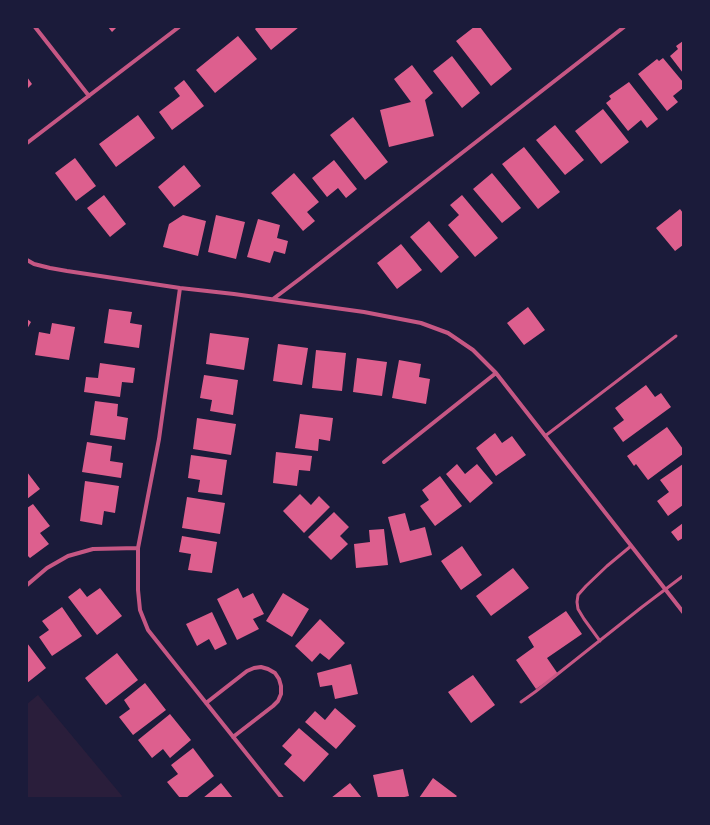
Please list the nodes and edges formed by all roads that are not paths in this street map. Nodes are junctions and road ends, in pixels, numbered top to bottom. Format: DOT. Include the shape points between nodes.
graph roads {
  1 [pos="35,27"];
  2 [pos="179,27"];
  3 [pos="624,27"];
  4 [pos="89,96"];
  5 [pos="27,143"];
  6 [pos="27,260"];
  7 [pos="180,288"];
  8 [pos="273,299"];
  9 [pos="676,336"];
  10 [pos="496,373"];
  11 [pos="545,436"];
  12 [pos="384,462"];
  13 [pos="631,546"];
  14 [pos="138,548"];
  15 [pos="683,576"];
  16 [pos="27,585"];
  17 [pos="665,589"];
  18 [pos="683,612"];
  19 [pos="600,641"];
  20 [pos="520,702"];
  21 [pos="206,704"];
  22 [pos="233,737"];
  23 [pos="282,798"];
  1 -- 4 [label="street"];
  2 -- 4 [label="street"];
  3 -- 8 [label="street"];
  4 -- 5 [label="street"];
  6 -- 7 [label="street" via="50,268"];
  7 -- 8 [label="street"];
  7 -- 14 [label="street" via="158,439"];
  8 -- 10 [label="street" via="421,323 448,333 474,350"];
  9 -- 11 [label="lane"];
  10 -- 11 [label="street"];
  10 -- 12 [label="street"];
  11 -- 13 [label="street"];
  13 -- 17 [label="street"];
  13 -- 19 [label="lane" via="578,595 578,609"];
  14 -- 16 [label="street" via="93,549 68,556 47,568"];
  14 -- 21 [label="street" via="140,610 148,630"];
  15 -- 17 [label="lane"];
  17 -- 18 [label="street"];
  17 -- 19 [label="lane"];
  19 -- 20 [label="lane"];
  21 -- 22 [label="street"];
  21 -- 22 [label="street" via="247,671 261,667 275,673 281,686 278,701"];
  22 -- 23 [label="street"];
}
